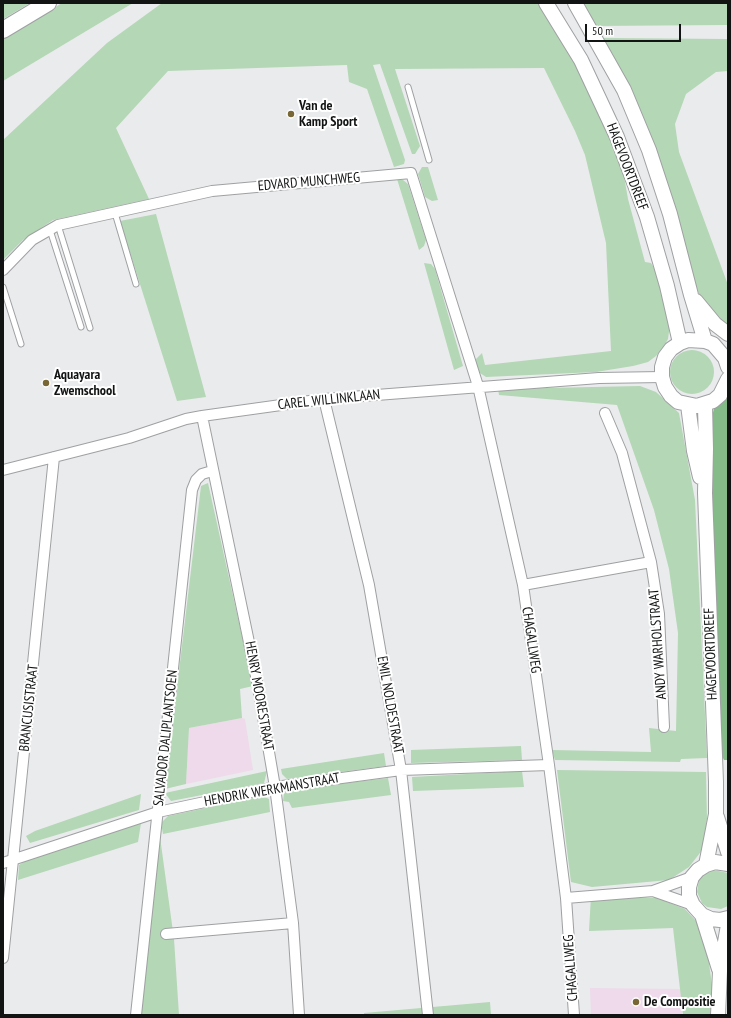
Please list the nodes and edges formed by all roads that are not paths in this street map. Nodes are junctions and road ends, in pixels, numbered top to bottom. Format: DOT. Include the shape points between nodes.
graph roads {
  1 [pos="48,3"];
  2 [pos="546,3"];
  3 [pos="575,3"];
  4 [pos="3,30"];
  5 [pos="408,87"];
  6 [pos="429,160"];
  7 [pos="115,213"];
  8 [pos="54,227"];
  9 [pos="3,270"];
  10 [pos="136,284"];
  11 [pos="3,287"];
  12 [pos="690,295"];
  13 [pos="81,327"];
  14 [pos="90,328"];
  15 [pos="728,334"];
  16 [pos="705,340"];
  17 [pos="680,343"];
  18 [pos="21,344"];
  19 [pos="727,361"];
  20 [pos="662,377"];
  21 [pos="728,380"];
  22 [pos="478,386"];
  23 [pos="324,399"];
  24 [pos="688,405"];
  25 [pos="705,405"];
  26 [pos="605,413"];
  27 [pos="202,416"];
  28 [pos="54,457"];
  29 [pos="3,470"];
  30 [pos="212,471"];
  31 [pos="704,493"];
  32 [pos="651,562"];
  33 [pos="523,585"];
  34 [pos="664,727"];
  35 [pos="549,765"];
  36 [pos="401,770"];
  37 [pos="275,787"];
  38 [pos="158,812"];
  39 [pos="716,814"];
  40 [pos="728,852"];
  41 [pos="14,858"];
  42 [pos="3,863"];
  43 [pos="728,864"];
  44 [pos="706,865"];
  45 [pos="692,877"];
  46 [pos="653,891"];
  47 [pos="566,898"];
  48 [pos="697,910"];
  49 [pos="728,918"];
  50 [pos="293,923"];
  51 [pos="728,925"];
  52 [pos="166,934"];
  53 [pos="3,958"];
  54 [pos="720,971"];
  55 [pos="136,1015"];
  56 [pos="299,1015"];
  57 [pos="428,1015"];
  58 [pos="574,1015"];
  59 [pos="718,1015"];
  1 -- 4 [label="highway"];
  2 -- 17 [label="main road, HAGEVOORTDREEF" via="581,60 617,137 647,217"];
  3 -- 12 [label="main road, HAGEVOORTDREEF" via="624,90 649,150 670,214"];
  5 -- 6 [label="lane"];
  7 -- 8 [label="street, EDVARD MUNCHWEG"];
  7 -- 10 [label="lane"];
  7 -- 22 [label="street, EDVARD MUNCHWEG" via="212,191 411,173"];
  8 -- 9 [label="street, EDVARD MUNCHWEG" via="32,240"];
  8 -- 13 [label="lane"];
  8 -- 14 [label="lane"];
  11 -- 18 [label="lane"];
  12 -- 15 [label="main road" via="715,324"];
  12 -- 16 [label="main road, HAGEVOORTDREEF"];
  16 -- 17 [label="main road" via="688,340"];
  16 -- 19 [label="main road" via="714,344"];
  17 -- 20 [label="main road" via="665,357"];
  20 -- 22 [label="street, CAREL WILLINKLAAN" via="599,378"];
  20 -- 24 [label="main road" via="671,396 678,402"];
  21 -- 25 [label="main road" via="720,395"];
  22 -- 23 [label="street, CAREL WILLINKLAAN"];
  22 -- 33 [label="street, CHAGALLWEG"];
  23 -- 27 [label="street, CAREL WILLINKLAAN"];
  23 -- 36 [label="street, EMIL NOLDESTRAAT" via="369,585"];
  24 -- 25 [label="main road"];
  24 -- 31 [label="main road, HAGEVOORTDREEF" via="694,451"];
  25 -- 31 [label="main road, HAGEVOORTDREEF"];
  26 -- 32 [label="street, ANDY WARHOLSTRAAT" via="622,453"];
  27 -- 28 [label="street, CAREL WILLINKLAAN"];
  27 -- 30 [label="street, HENRY MOORESTRAAT"];
  28 -- 29 [label="street, CAREL WILLINKLAAN"];
  28 -- 41 [label="street, BRANCUSISTRAAT"];
  30 -- 37 [label="street, HENRY MOORESTRAAT" via="256,676"];
  30 -- 38 [label="street, SALVADOR DALIPLANTSOEN" via="202,474 192,490"];
  31 -- 39 [label="main road, HAGEVOORTDREEF" via="716,760"];
  32 -- 33 [label="street"];
  32 -- 34 [label="street, ANDY WARHOLSTRAAT" via="659,614"];
  33 -- 35 [label="street, CHAGALLWEG"];
  35 -- 36 [label="street, HENDRIK WERKMANSTRAAT"];
  35 -- 47 [label="street, CHAGALLWEG"];
  36 -- 37 [label="street, HENDRIK WERKMANSTRAAT"];
  36 -- 57 [label="street, EMIL NOLDESTRAAT"];
  37 -- 38 [label="street, HENDRIK WERKMANSTRAAT"];
  37 -- 50 [label="street, HENRY MOORESTRAAT"];
  38 -- 41 [label="street, HENDRIK WERKMANSTRAAT"];
  38 -- 55 [label="street, SALVADOR DALIPLANTSOEN"];
  39 -- 40 [label="main road, HAGEVOORTDREEF"];
  39 -- 44 [label="main road, HAGEVOORTDREEF"];
  41 -- 42 [label="street, HENDRIK WERKMANSTRAAT"];
  41 -- 53 [label="street, BRANCUSISTRAAT"];
  43 -- 44 [label="main road" via="715,862"];
  44 -- 45 [label="main road"];
  45 -- 46 [label="street"];
  45 -- 48 [label="main road" via="689,896"];
  46 -- 47 [label="street"];
  46 -- 48 [label="street"];
  47 -- 58 [label="street, CHAGALLWEG"];
  48 -- 49 [label="main road" via="711,919"];
  48 -- 54 [label="main road"];
  50 -- 52 [label="street"];
  50 -- 56 [label="street, HENRY MOORESTRAAT"];
  51 -- 54 [label="main road"];
  54 -- 59 [label="main road"];
}
